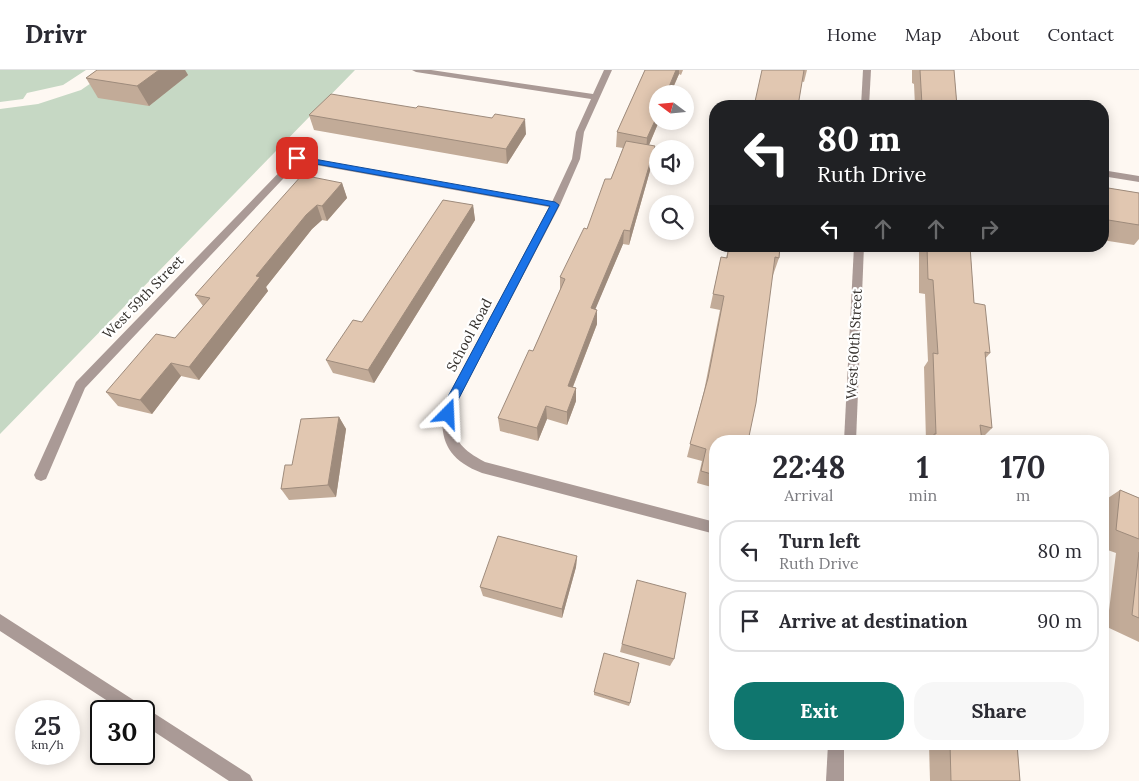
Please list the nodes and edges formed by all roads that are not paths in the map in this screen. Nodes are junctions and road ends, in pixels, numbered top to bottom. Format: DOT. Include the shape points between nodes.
graph roads {
  1 [pos="416,70"];
  2 [pos="608,70"];
  3 [pos="867,70"];
  4 [pos="595,98"];
  5 [pos="865,100"];
  6 [pos="1109,174"];
  7 [pos="1139,179"];
  8 [pos="555,205"];
  9 [pos="859,252"];
  10 [pos="850,435"];
  11 [pos="41,475"];
  12 [pos="709,526"];
  13 [pos="0,622"];
  14 [pos="120,700"];
  15 [pos="155,723"];
  16 [pos="836,750"];
  17 [pos="244,781"];
  18 [pos="835,781"];
  1 -- 4 [label="street"];
  2 -- 4 [label="street, School Road"];
  3 -- 5 [label="street"];
  4 -- 8 [label="street, School Road" via="580,132 576,159"];
  6 -- 7 [label="street"];
  8 -- 11 [label="street, West 59th Street" via="297,158 80,385"];
  8 -- 12 [label="street, School Road" via="450,404 446,424 450,441 462,456 482,467"];
  9 -- 10 [label="street, West 60th Street"];
  13 -- 14 [label="street"];
  15 -- 17 [label="street"];
  16 -- 18 [label="street"];
}
